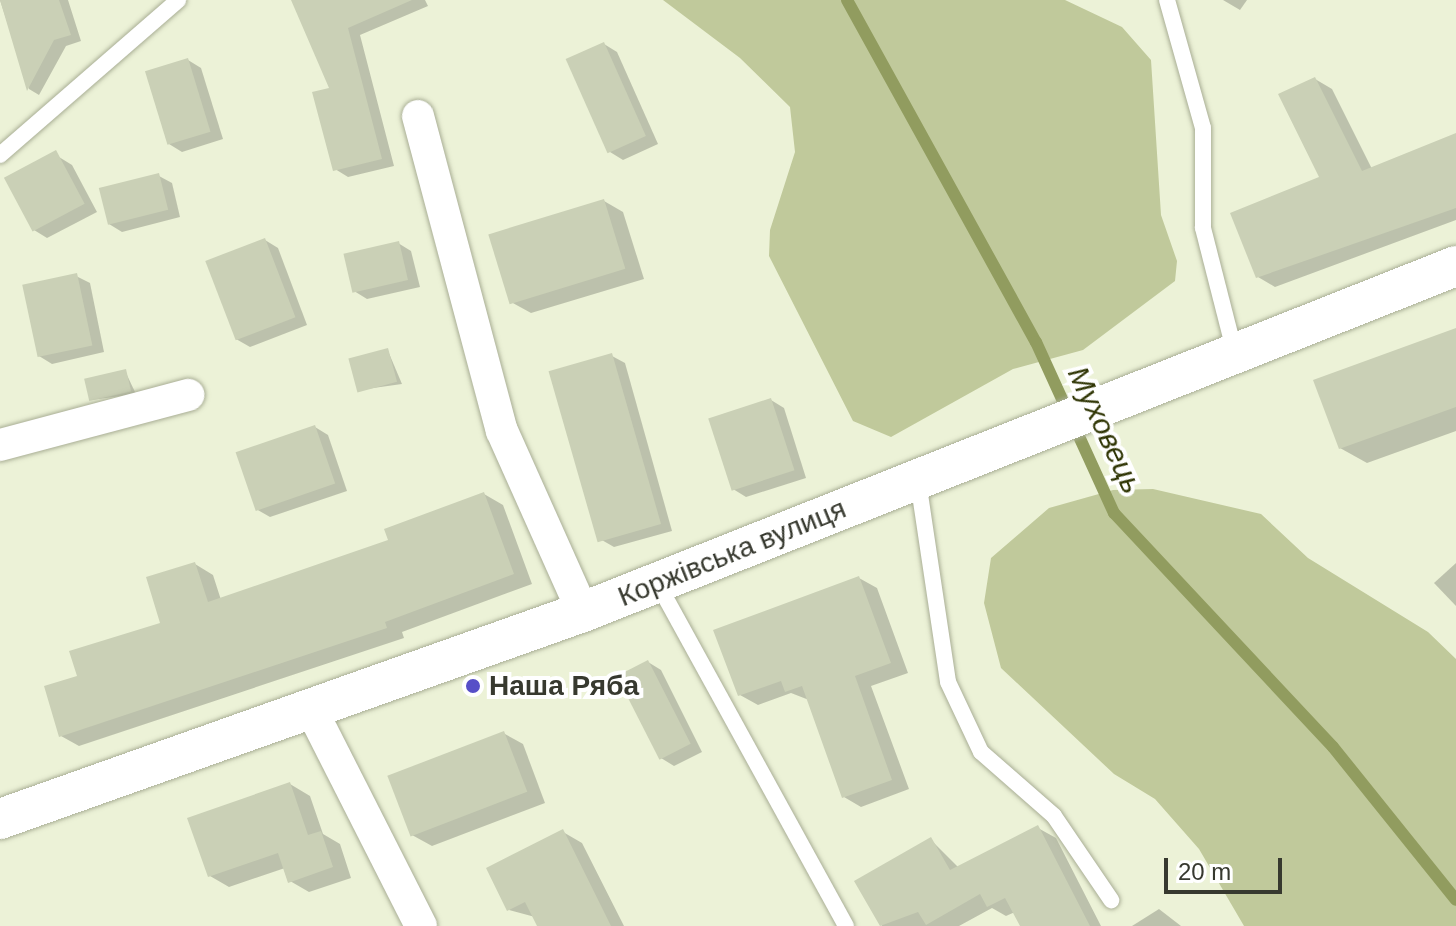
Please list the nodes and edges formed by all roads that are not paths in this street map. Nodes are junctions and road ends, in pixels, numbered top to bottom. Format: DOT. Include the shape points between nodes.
graph roads {
  1 [pos="178,0"];
  2 [pos="1167,0"];
  3 [pos="418,116"];
  4 [pos="0,155"];
  5 [pos="1456,266"];
  6 [pos="1235,355"];
  7 [pos="188,395"];
  8 [pos="0,445"];
  9 [pos="918,479"];
  10 [pos="657,582"];
  11 [pos="583,612"];
  12 [pos="311,709"];
  13 [pos="0,819"];
  14 [pos="1111,900"];
  15 [pos="421,926"];
  16 [pos="846,926"];
  1 -- 4 [label="lane"];
  2 -- 6 [label="lane" via="1203,128 1203,228"];
  3 -- 11 [label="street" via="502,431"];
  5 -- 6 [label="street, Коржівська вулиця"];
  6 -- 9 [label="street, Коржівська вулиця"];
  7 -- 8 [label="street"];
  9 -- 10 [label="street, Коржівська вулиця"];
  9 -- 14 [label="lane" via="948,682 981,752 1054,816"];
  10 -- 11 [label="street, Коржівська вулиця"];
  10 -- 16 [label="lane"];
  11 -- 12 [label="street, Коржівська вулиця"];
  12 -- 13 [label="street, Коржівська вулиця"];
  12 -- 15 [label="street"];
}
